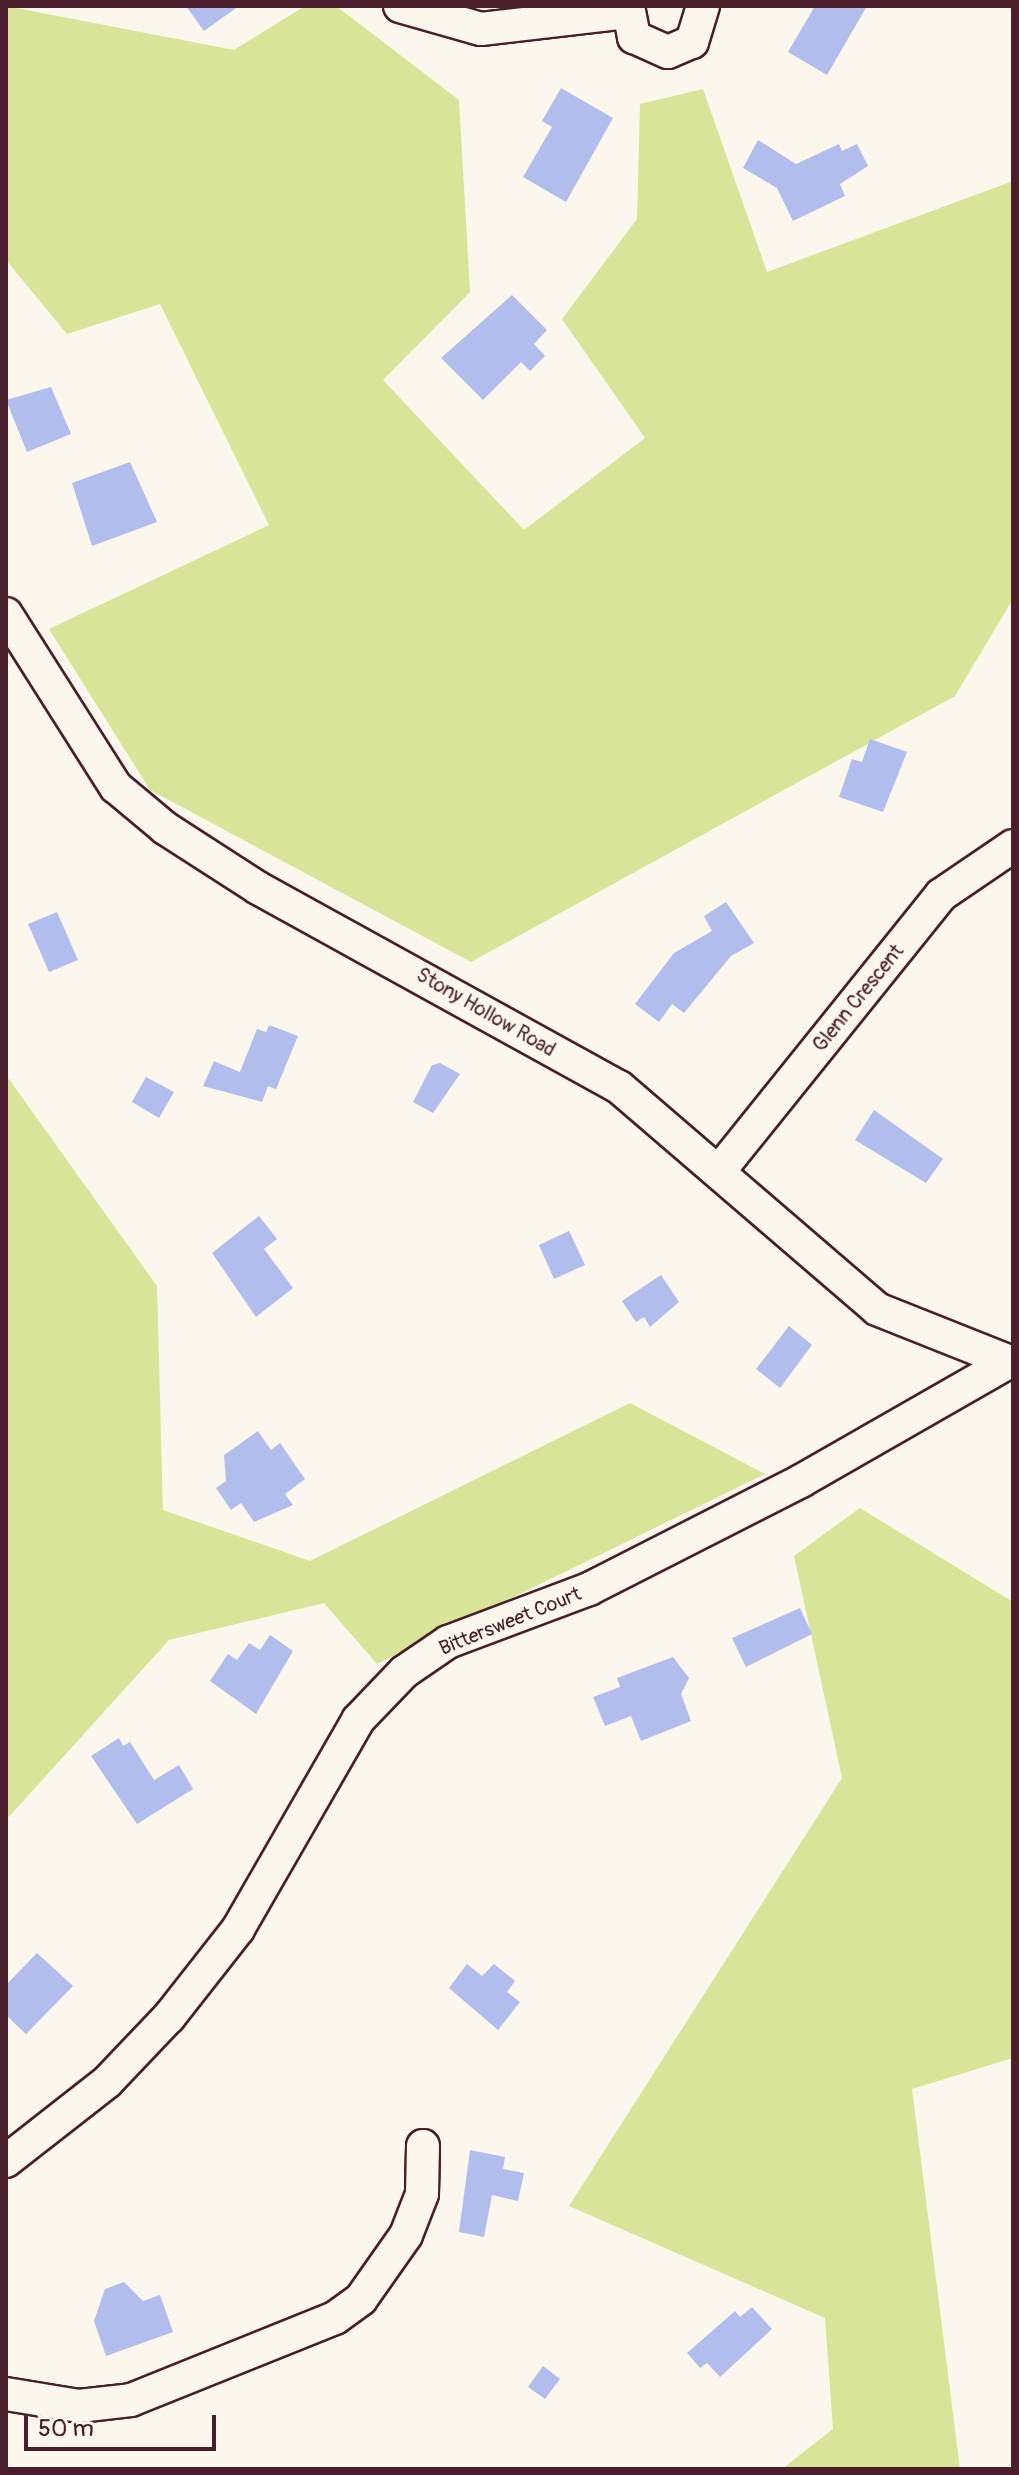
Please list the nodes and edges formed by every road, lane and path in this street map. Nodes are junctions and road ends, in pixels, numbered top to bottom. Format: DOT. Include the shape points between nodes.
graph roads {
  1 [pos="400,6"];
  2 [pos="703,6"];
  3 [pos="627,9"];
  4 [pos="6,614"];
  5 [pos="1013,846"];
  6 [pos="720,1170"];
  7 [pos="1011,1362"];
  8 [pos="423,2146"];
  9 [pos="6,2161"];
  10 [pos="6,2394"];
  1 -- 3 [label="street" via="481,29"];
  2 -- 3 [label="street" via="692,42 668,52 634,37"];
  4 -- 6 [label="street, Stony Hollow Road" via="116,787 165,828 258,888 619,1087"];
  5 -- 6 [label="street, Glenn Crescent" via="941,895"];
  6 -- 7 [label="street, Stony Hollow Road" via="877,1309"];
  7 -- 9 [label="street, Bittersweet Court" via="801,1481 589,1589 448,1642 404,1672 358,1720 238,1929 169,2017 107,2082"];
  8 -- 10 [label="street" via="422,2194 406,2235 361,2299 335,2318 131,2400 79,2406"];
}
